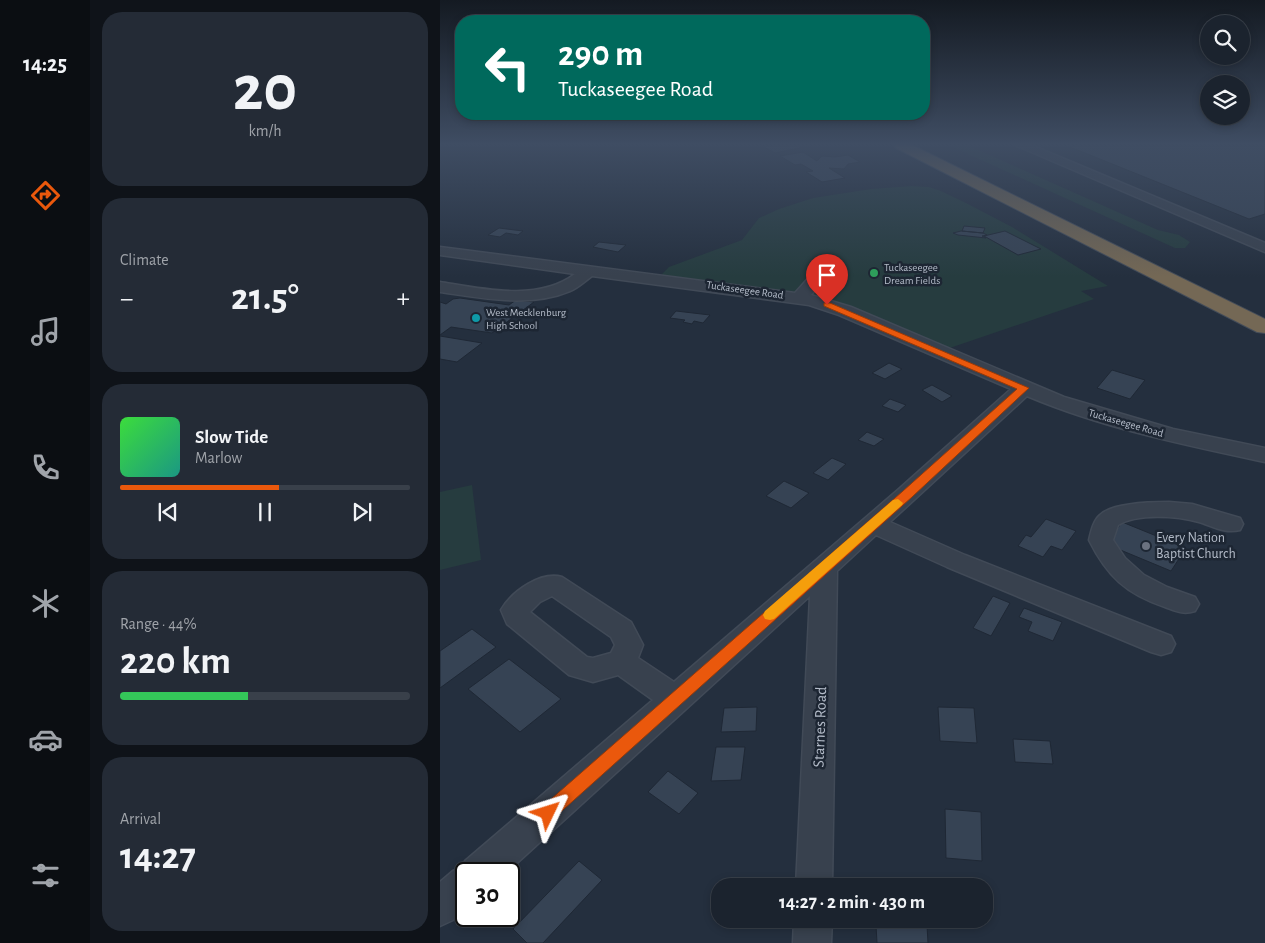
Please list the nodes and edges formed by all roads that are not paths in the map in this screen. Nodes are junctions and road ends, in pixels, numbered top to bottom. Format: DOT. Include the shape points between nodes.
graph roads {
  1 [pos="989,189"];
  2 [pos="1017,189"];
  3 [pos="1126,189"];
  4 [pos="1185,214"];
  5 [pos="1238,224"];
  6 [pos="1218,229"];
  7 [pos="1265,232"];
  8 [pos="1265,248"];
  9 [pos="440,251"];
  10 [pos="827,266"];
  11 [pos="590,270"];
  12 [pos="440,287"];
  13 [pos="800,298"];
  14 [pos="1265,308"];
  15 [pos="1265,327"];
  16 [pos="1024,388"];
  17 [pos="1265,455"];
  18 [pos="873,524"];
  19 [pos="1231,524"];
  20 [pos="824,567"];
  21 [pos="1185,604"];
  22 [pos="1161,644"];
  23 [pos="622,662"];
  24 [pos="675,699"];
  25 [pos="492,862"];
  26 [pos="814,878"];
  27 [pos="455,894"];
  28 [pos="440,907"];
  29 [pos="813,928"];
  30 [pos="812,943"];
  1 -- 15 [label="highway"];
  2 -- 14 [label="highway"];
  3 -- 4 [label="street"];
  4 -- 5 [label="street" via="1204,210"];
  4 -- 6 [label="street"];
  5 -- 6 [label="street"];
  5 -- 7 [label="street"];
  6 -- 8 [label="street"];
  9 -- 11 [label="street, Tuckaseegee Road"];
  10 -- 13 [label="street"];
  11 -- 12 [label="street" via="566,287 544,292 498,295"];
  11 -- 13 [label="street, Tuckaseegee Road"];
  13 -- 16 [label="street, Tuckaseegee Road" via="845,311"];
  16 -- 17 [label="street, Tuckaseegee Road" via="1133,426"];
  16 -- 18 [label="street"];
  18 -- 20 [label="street"];
  18 -- 22 [label="street"];
  19 -- 21 [label="street" via="1198,512 1170,508 1117,515 1106,522 1101,540 1108,555 1132,580 1154,594"];
  20 -- 24 [label="street"];
  20 -- 26 [label="street, Starnes Road"];
  23 -- 24 [label="street"];
  24 -- 25 [label="street"];
  27 -- 28 [label="street"];
  29 -- 30 [label="street"];
}
